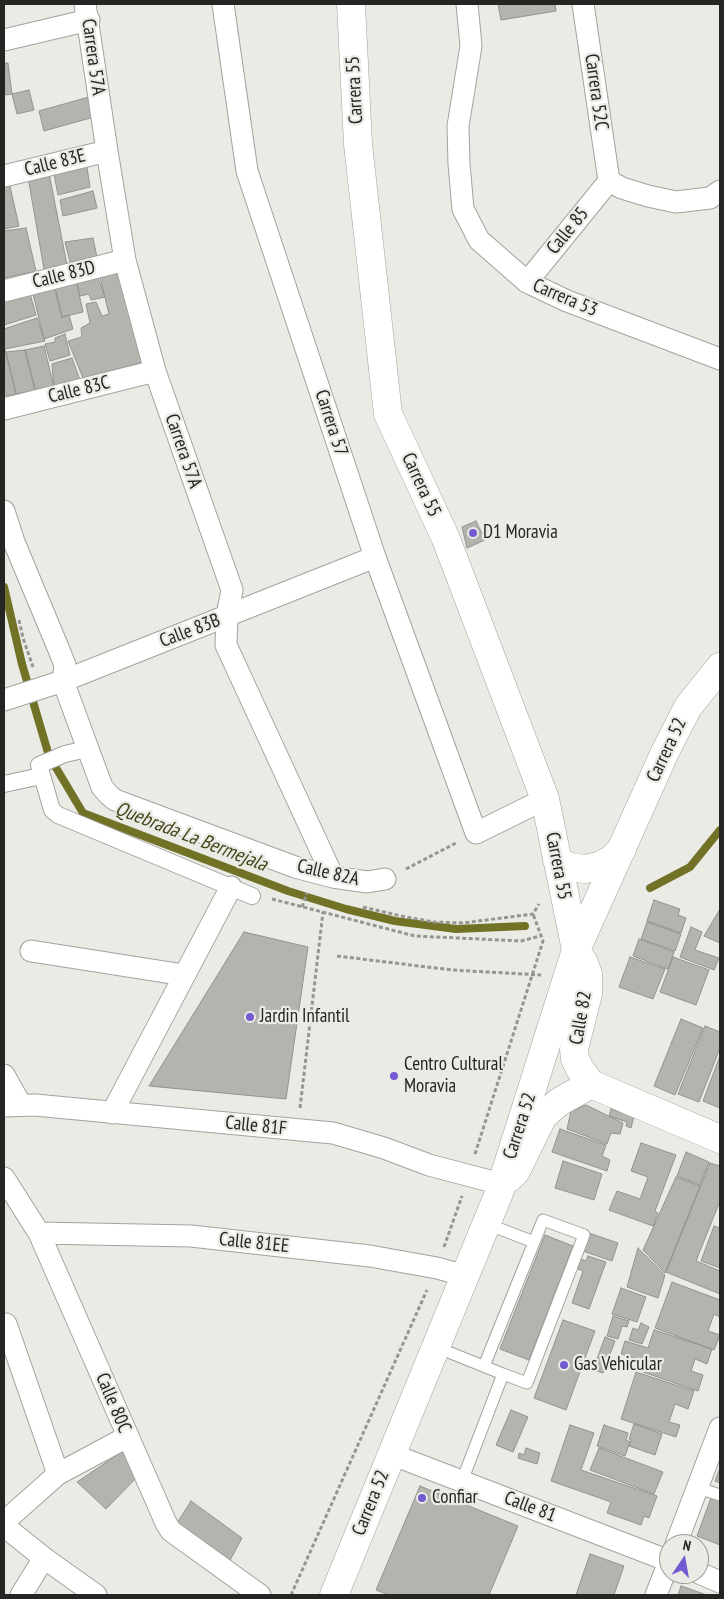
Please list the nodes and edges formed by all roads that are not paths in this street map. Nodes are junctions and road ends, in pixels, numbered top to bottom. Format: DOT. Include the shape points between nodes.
graph roads {
  1 [pos="224,4"];
  2 [pos="351,4"];
  3 [pos="467,4"];
  4 [pos="583,4"];
  5 [pos="87,12"];
  6 [pos="4,40"];
  7 [pos="106,151"];
  8 [pos="4,176"];
  9 [pos="608,180"];
  10 [pos="720,192"];
  11 [pos="125,260"];
  12 [pos="526,282"];
  13 [pos="4,291"];
  14 [pos="720,359"];
  15 [pos="155,371"];
  16 [pos="4,409"];
  17 [pos="4,511"];
  18 [pos="374,558"];
  19 [pos="227,616"];
  20 [pos="720,667"];
  21 [pos="63,681"];
  22 [pos="9,698"];
  23 [pos="87,749"];
  24 [pos="40,770"];
  25 [pos="4,784"];
  26 [pos="545,799"];
  27 [pos="622,849"];
  28 [pos="557,860"];
  29 [pos="333,877"];
  30 [pos="385,879"];
  31 [pos="231,887"];
  32 [pos="252,896"];
  33 [pos="573,939"];
  34 [pos="31,951"];
  35 [pos="184,975"];
  36 [pos="4,1075"];
  37 [pos="591,1084"];
  38 [pos="12,1106"];
  39 [pos="112,1113"];
  40 [pos="720,1139"];
  41 [pos="4,1178"];
  42 [pos="501,1184"];
  43 [pos="487,1224"];
  44 [pos="40,1234"];
  45 [pos="534,1242"];
  46 [pos="466,1276"];
  47 [pos="6,1324"];
  48 [pos="436,1347"];
  49 [pos="484,1366"];
  50 [pos="503,1374"];
  51 [pos="720,1428"];
  52 [pos="127,1437"];
  53 [pos="391,1454"];
  54 [pos="58,1474"];
  55 [pos="462,1481"];
  56 [pos="698,1488"];
  57 [pos="720,1495"];
  58 [pos="4,1522"];
  59 [pos="4,1526"];
  60 [pos="680,1534"];
  61 [pos="44,1558"];
  62 [pos="659,1558"];
  63 [pos="21,1595"];
  64 [pos="96,1595"];
  65 [pos="260,1595"];
  66 [pos="334,1595"];
  1 -- 18 [label="street, Carrera 57" via="248,171"];
  2 -- 26 [label="main road, Carrera 55" via="358,144 388,414 446,538"];
  3 -- 12 [label="street, Carrera 53" via="471,46 458,126 463,209 479,240"];
  4 -- 9 [label="street, Carrera 52C"];
  5 -- 6 [label="street"];
  5 -- 7 [label="street, Carrera 57A"];
  7 -- 8 [label="street, Calle 83E"];
  7 -- 11 [label="street, Carrera 57A"];
  9 -- 10 [label="street" via="622,188 676,202 710,198"];
  9 -- 12 [label="street, Calle 85"];
  11 -- 13 [label="street, Calle 83D"];
  11 -- 15 [label="street, Carrera 57A"];
  12 -- 14 [label="street, Carrera 53" via="567,301"];
  15 -- 16 [label="street, Calle 83C"];
  15 -- 19 [label="street, Carrera 57A" via="232,590"];
  17 -- 21 [label="street, Calle 82A" via="64,665"];
  18 -- 19 [label="street, Calle 83B"];
  18 -- 26 [label="street, Carrera 57" via="476,833"];
  19 -- 21 [label="street, Calle 83B"];
  19 -- 29 [label="street, Carrera 57A" via="226,645"];
  20 -- 27 [label="main road, Carrera 52" via="688,706"];
  21 -- 22 [label="street, Calle 83B"];
  21 -- 23 [label="street, Calle 82A"];
  23 -- 24 [label="street" via="61,756"];
  23 -- 29 [label="street, Calle 82A" via="102,787 115,800 295,867"];
  24 -- 25 [label="street"];
  24 -- 31 [label="street" via="52,810 58,815"];
  26 -- 28 [label="main road, Carrera 55"];
  27 -- 28 [label="main road" via="612,860 584,869 570,867"];
  27 -- 33 [label="main road, Carrera 52"];
  28 -- 33 [label="main road, Carrera 55"];
  29 -- 30 [label="street, Calle 82A" via="367,882"];
  31 -- 32 [label="street"];
  31 -- 35 [label="street"];
  33 -- 37 [label="main road, Calle 82" via="588,974 588,994 574,1049 575,1060"];
  33 -- 42 [label="main road, Carrera 52" via="566,979"];
  34 -- 35 [label="street"];
  35 -- 39 [label="street"];
  36 -- 38 [label="street"];
  37 -- 40 [label="main road"];
  37 -- 42 [label="main road" via="558,1102 544,1116 516,1170"];
  38 -- 39 [label="street, Calle 81F" via="35,1105"];
  39 -- 42 [label="street, Calle 81F" via="333,1133 429,1165"];
  41 -- 44 [label="street, Calle 80C"];
  42 -- 43 [label="main road, Carrera 52"];
  43 -- 45 [label="lane"];
  43 -- 46 [label="main road, Carrera 52"];
  44 -- 46 [label="street, Calle 81EE" via="191,1236 370,1256"];
  44 -- 52 [label="street, Calle 80C"];
  45 -- 49 [label="lane"];
  45 -- 50 [label="lane" via="543,1220 584,1235 527,1383"];
  46 -- 48 [label="main road, Carrera 52"];
  47 -- 54 [label="street"];
  48 -- 49 [label="lane"];
  48 -- 53 [label="main road, Carrera 52"];
  49 -- 50 [label="lane"];
  50 -- 55 [label="lane"];
  51 -- 56 [label="street"];
  52 -- 54 [label="street"];
  52 -- 65 [label="street, Calle 80C" via="172,1531"];
  53 -- 55 [label="street, Calle 81"];
  53 -- 66 [label="main road, Carrera 52"];
  54 -- 58 [label="street"];
  55 -- 62 [label="street, Calle 81"];
  56 -- 57 [label="lane"];
  56 -- 60 [label="street"];
  59 -- 61 [label="street"];
  61 -- 63 [label="street"];
  61 -- 64 [label="street"];
}
